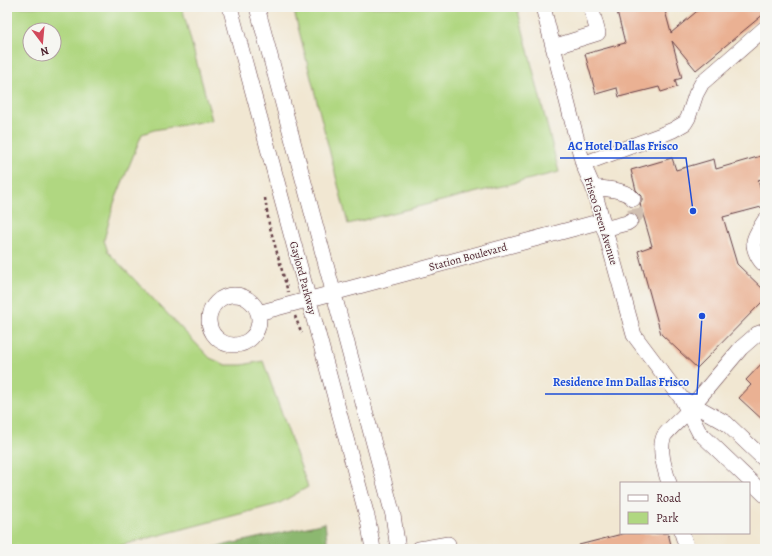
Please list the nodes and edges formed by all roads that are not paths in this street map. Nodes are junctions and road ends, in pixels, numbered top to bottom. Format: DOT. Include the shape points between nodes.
graph roads {
  1 [pos="230,7"];
  2 [pos="257,7"];
  3 [pos="591,7"];
  4 [pos="545,8"];
  5 [pos="765,28"];
  6 [pos="553,48"];
  7 [pos="583,164"];
  8 [pos="592,187"];
  9 [pos="633,199"];
  10 [pos="765,220"];
  11 [pos="630,221"];
  12 [pos="603,225"];
  13 [pos="765,266"];
  14 [pos="334,292"];
  15 [pos="309,299"];
  16 [pos="258,313"];
  17 [pos="765,331"];
  18 [pos="688,405"];
  19 [pos="765,460"];
  20 [pos="669,482"];
  21 [pos="765,495"];
  22 [pos="682,534"];
  23 [pos="373,549"];
  24 [pos="398,549"];
  25 [pos="419,549"];
  26 [pos="449,549"];
  27 [pos="687,549"];
  1 -- 15 [label="street, Gaylord Parkway"];
  2 -- 14 [label="street"];
  3 -- 6 [label="street" via="598,33"];
  4 -- 6 [label="street, Frisco Green Avenue"];
  5 -- 7 [label="street" via="702,83 685,123 661,135"];
  6 -- 7 [label="street, Frisco Green Avenue"];
  7 -- 8 [label="street, Frisco Green Avenue"];
  8 -- 9 [label="street" via="620,191"];
  8 -- 12 [label="street, Frisco Green Avenue"];
  10 -- 13 [label="street" via="754,242 755,250"];
  11 -- 12 [label="street, Station Boulevard"];
  12 -- 14 [label="street, Station Boulevard"];
  12 -- 18 [label="street, Frisco Green Avenue" via="634,335"];
  14 -- 15 [label="street, Station Boulevard"];
  14 -- 24 [label="street" via="393,515"];
  15 -- 16 [label="street, Station Boulevard"];
  15 -- 23 [label="street, Gaylord Parkway" via="368,520"];
  17 -- 18 [label="street" via="757,334 741,348"];
  18 -- 19 [label="street, Frisco Green Avenue" via="726,423"];
  18 -- 20 [label="street" via="665,436 662,446"];
  18 -- 21 [label="street, Frisco Green Avenue" via="699,432"];
  22 -- 27 [label="street"];
  25 -- 26 [label="street" via="448,544"];
}
